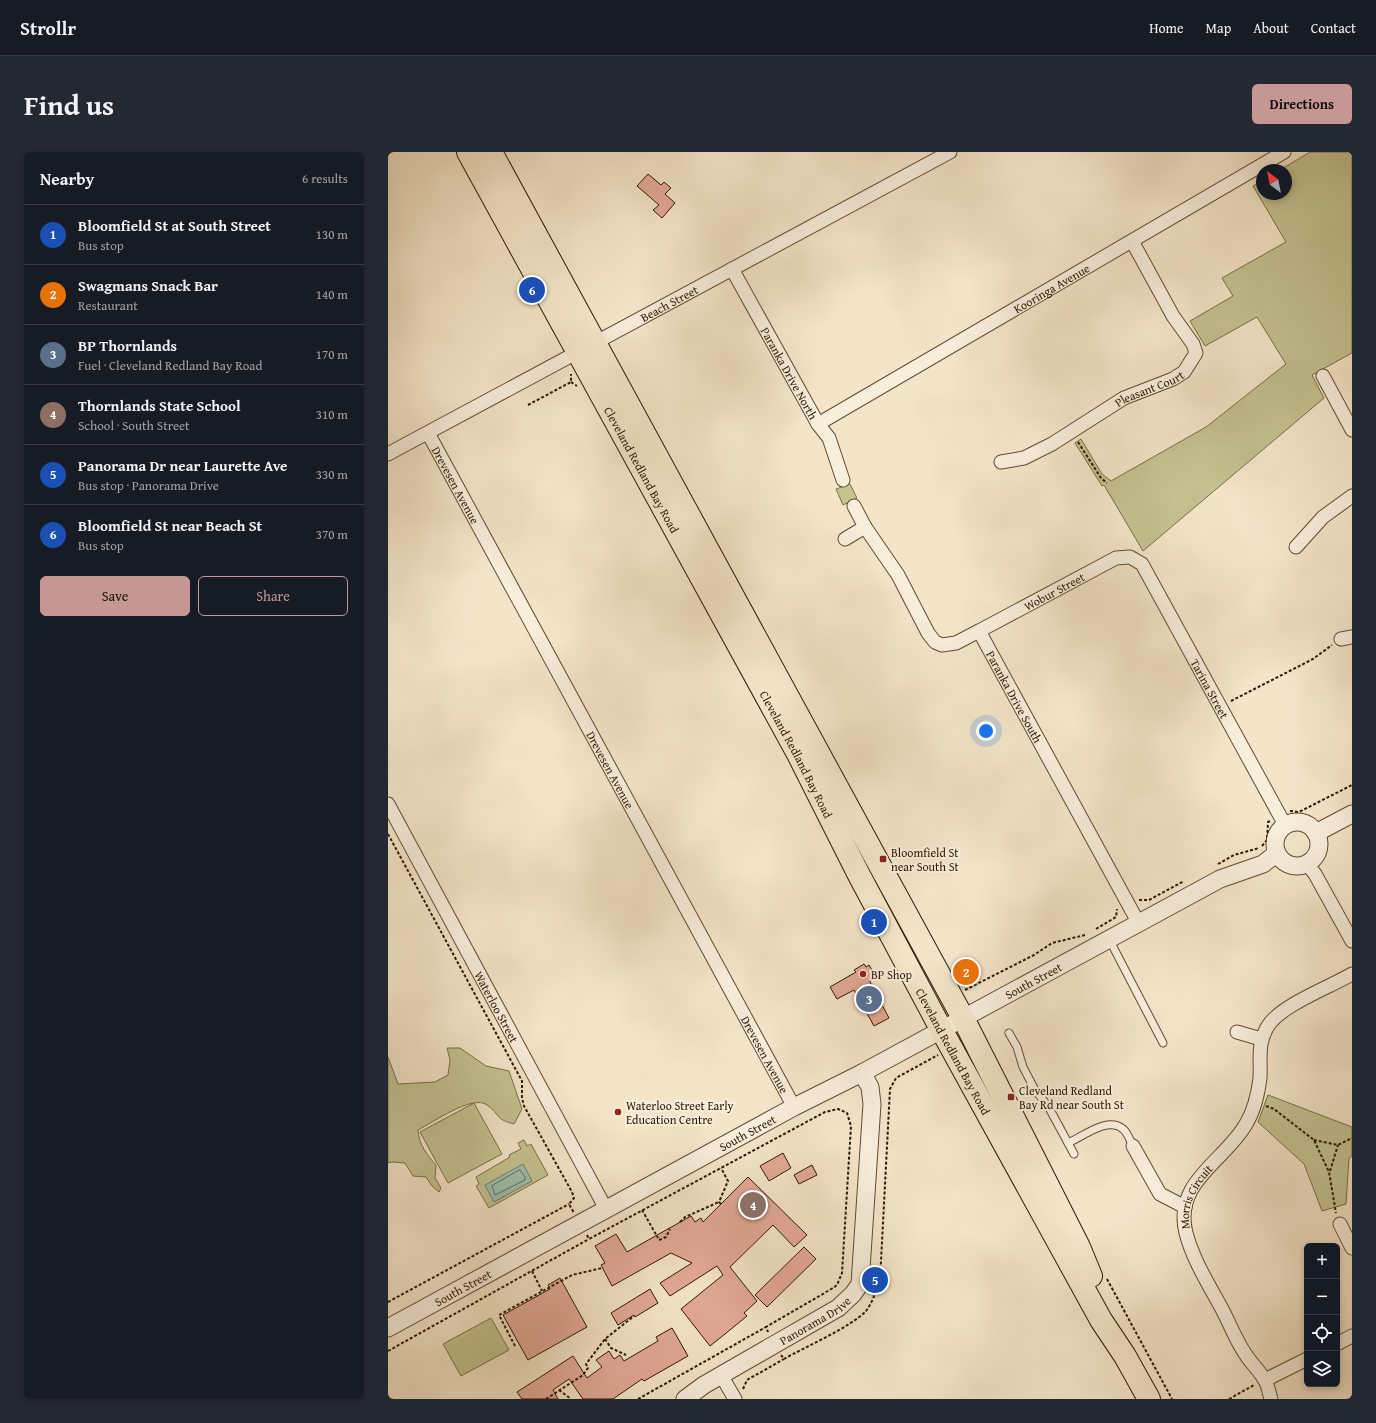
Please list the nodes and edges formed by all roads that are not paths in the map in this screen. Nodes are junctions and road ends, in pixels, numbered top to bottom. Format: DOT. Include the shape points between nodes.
graph roads {
  1 [pos="468,152"];
  2 [pos="491,152"];
  3 [pos="950,152"];
  4 [pos="1284,152"];
  5 [pos="1132,241"];
  6 [pos="732,269"];
  7 [pos="587,347"];
  8 [pos="1323,376"];
  9 [pos="818,424"];
  10 [pos="1352,430"];
  11 [pos="428,433"];
  12 [pos="388,454"];
  13 [pos="1001,462"];
  14 [pos="842,480"];
  15 [pos="1352,496"];
  16 [pos="854,506"];
  17 [pos="865,527"];
  18 [pos="845,540"];
  19 [pos="1296,547"];
  20 [pos="1130,557"];
  21 [pos="980,631"];
  22 [pos="388,804"];
  23 [pos="1352,814"];
  24 [pos="1283,821"];
  25 [pos="1316,833"];
  26 [pos="1277,853"];
  27 [pos="1307,864"];
  28 [pos="1138,922"];
  29 [pos="1108,938"];
  30 [pos="1352,941"];
  31 [pos="1352,974"];
  32 [pos="962,1018"];
  33 [pos="941,1029"];
  34 [pos="1237,1032"];
  35 [pos="1009,1033"];
  36 [pos="1262,1039"];
  37 [pos="1163,1043"];
  38 [pos="862,1073"];
  39 [pos="794,1107"];
  40 [pos="1068,1143"];
  41 [pos="1133,1146"];
  42 [pos="1074,1154"];
  43 [pos="1185,1207"];
  44 [pos="606,1209"];
  45 [pos="1340,1224"];
  46 [pos="1352,1248"];
  47 [pos="388,1328"];
  48 [pos="1352,1336"];
  49 [pos="1340,1342"];
  50 [pos="1125,1356"];
  51 [pos="1304,1360"];
  52 [pos="721,1375"];
  53 [pos="1265,1380"];
  54 [pos="739,1397"];
  55 [pos="685,1399"];
  56 [pos="1149,1399"];
  57 [pos="1270,1399"];
  1 -- 7 [label="highway, Cleveland Redland Bay Road"];
  2 -- 7 [label="highway, Cleveland Redland Bay Road"];
  3 -- 6 [label="street, Beach Street"];
  4 -- 5 [label="street, Kooringa Avenue"];
  5 -- 9 [label="street, Kooringa Avenue"];
  5 -- 13 [label="street, Pleasant Court" via="1196,353 1184,372 1173,379 1124,398 1052,444 1024,458"];
  6 -- 7 [label="street, Beach Street"];
  6 -- 9 [label="street, Paranka Drive North"];
  7 -- 11 [label="street, Beach Street"];
  7 -- 32 [label="highway, Cleveland Redland Bay Road"];
  7 -- 33 [label="highway, Cleveland Redland Bay Road"];
  8 -- 10 [label="street"];
  9 -- 14 [label="street, Paranka Drive North" via="829,438"];
  11 -- 12 [label="street, Beach Street"];
  11 -- 39 [label="street, Drevesen Avenue"];
  15 -- 19 [label="street" via="1323,517"];
  16 -- 17 [label="street"];
  17 -- 18 [label="street"];
  17 -- 21 [label="street" via="898,575 934,642 942,646 956,643"];
  20 -- 21 [label="street, Wobur Street" via="1116,558"];
  20 -- 24 [label="street, Tarina Street" via="1142,564"];
  21 -- 28 [label="street, Paranka Drive South"];
  22 -- 44 [label="street, Waterloo Street"];
  23 -- 25 [label="street"];
  24 -- 25 [label="street" via="1311,826"];
  24 -- 26 [label="street" via="1276,838"];
  25 -- 27 [label="street" via="1319,851"];
  26 -- 27 [label="street" via="1280,859 1293,866"];
  26 -- 28 [label="street, South Street" via="1263,864 1220,880"];
  27 -- 30 [label="street"];
  28 -- 29 [label="street, South Street"];
  29 -- 32 [label="street, South Street"];
  29 -- 37 [label="lane"];
  31 -- 36 [label="street, Morris Circuit" via="1280,1012 1268,1025"];
  32 -- 33 [label="street, South Street"];
  32 -- 50 [label="highway, Cleveland Redland Bay Road" via="1079,1247"];
  33 -- 38 [label="street, South Street"];
  33 -- 50 [label="highway, Cleveland Redland Bay Road" via="1101,1320"];
  34 -- 36 [label="street"];
  35 -- 40 [label="lane" via="1035,1090 1048,1106"];
  36 -- 43 [label="street, Morris Circuit" via="1256,1102 1246,1125 1230,1146 1203,1172 1193,1187"];
  38 -- 39 [label="street, South Street"];
  38 -- 52 [label="street, Panorama Drive" via="870,1088 872,1104 860,1284 854,1294 838,1308"];
  39 -- 44 [label="street, South Street"];
  40 -- 41 [label="lane" via="1106,1124 1116,1124 1124,1130"];
  40 -- 42 [label="lane"];
  41 -- 43 [label="street" via="1160,1194"];
  43 -- 53 [label="street, Morris Circuit" via="1186,1231 1193,1253 1245,1355"];
  44 -- 47 [label="street, South Street"];
  45 -- 46 [label="street"];
  48 -- 49 [label="street"];
  50 -- 56 [label="highway, Cleveland Redland Bay Road"];
  51 -- 53 [label="street"];
  52 -- 54 [label="street"];
  52 -- 55 [label="street, Panorama Drive"];
  53 -- 57 [label="street, Morris Circuit"];
}
